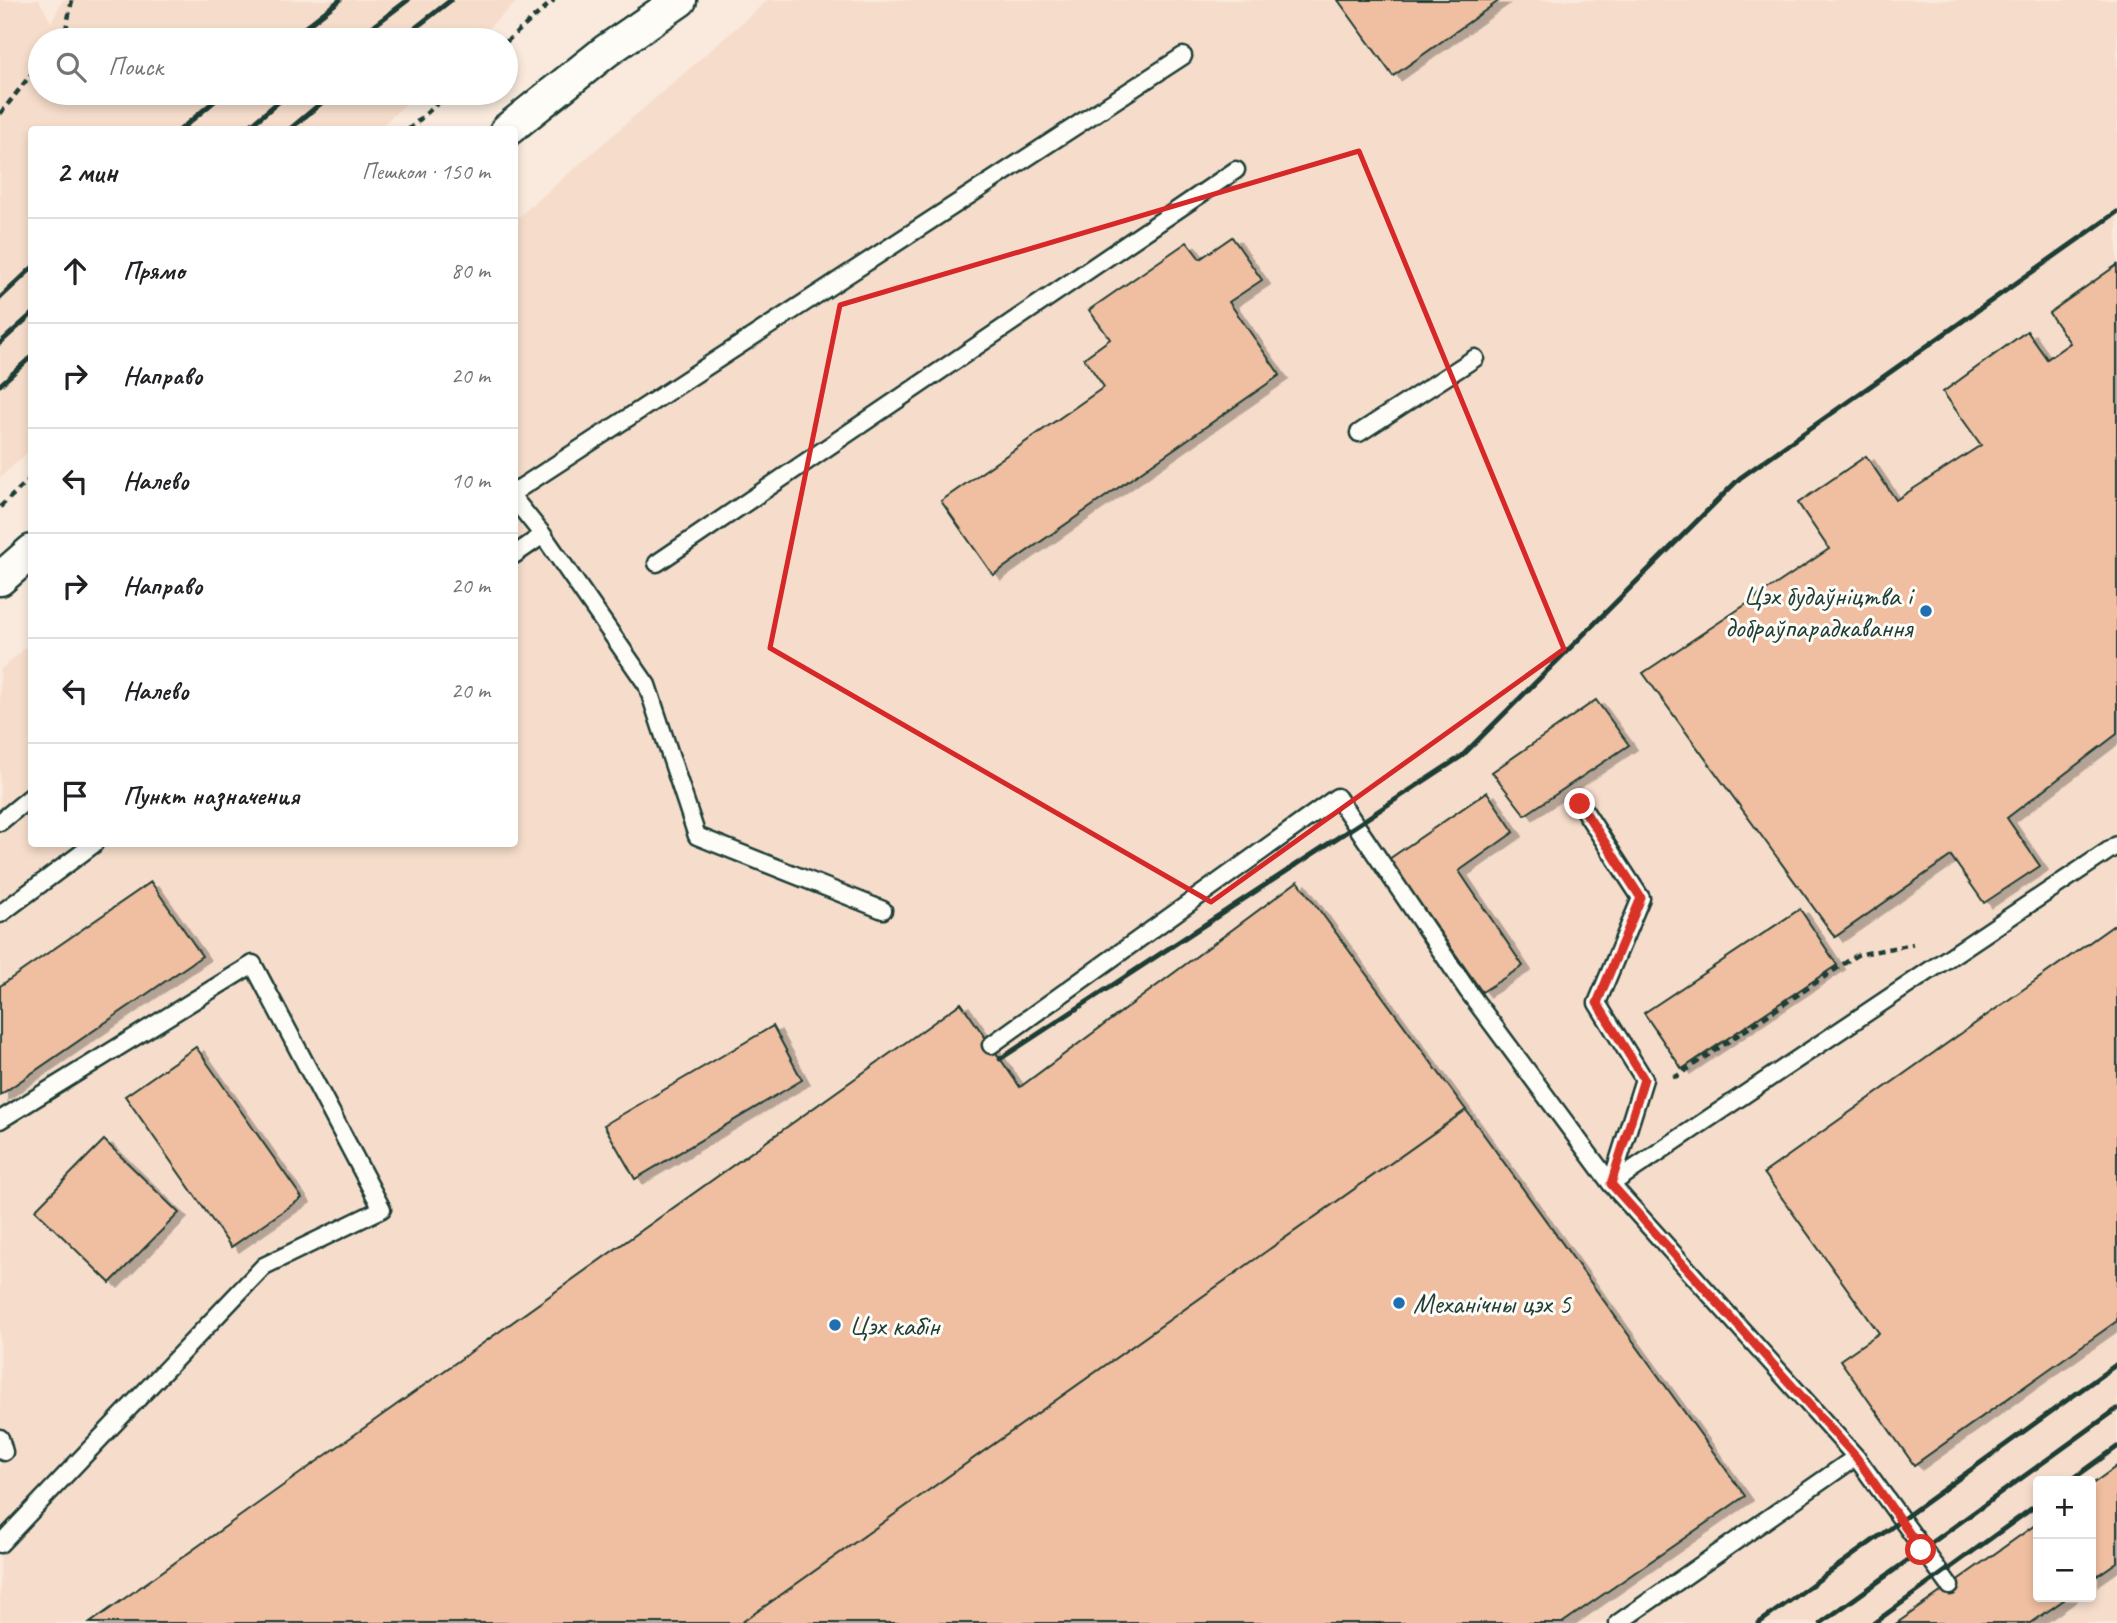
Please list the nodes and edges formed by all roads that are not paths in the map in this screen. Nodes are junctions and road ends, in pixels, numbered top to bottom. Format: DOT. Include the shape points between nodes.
graph roads {
  1 [pos="680,0"];
  2 [pos="1182,56"];
  3 [pos="512,126"];
  4 [pos="1236,170"];
  5 [pos="1475,358"];
  6 [pos="1359,433"];
  7 [pos="518,489"];
  8 [pos="518,504"];
  9 [pos="544,535"];
  10 [pos="518,552"];
  11 [pos="28,554"];
  12 [pos="657,563"];
  13 [pos="0,579"];
  14 [pos="28,799"];
  15 [pos="1580,804"];
  16 [pos="0,822"];
  17 [pos="2117,845"];
  18 [pos="90,847"];
  19 [pos="883,910"];
  20 [pos="0,914"];
  21 [pos="991,1045"];
  22 [pos="0,1120"];
  23 [pos="1611,1184"];
  24 [pos="1856,1457"];
  25 [pos="0,1544"];
  26 [pos="1950,1586"];
  27 [pos="1618,1623"];
  1 -- 3 [label="street" via="606,51"];
  2 -- 7 [label="lane"];
  4 -- 12 [label="lane"];
  5 -- 6 [label="lane"];
  8 -- 9 [label="lane"];
  9 -- 10 [label="lane"];
  9 -- 19 [label="lane" via="647,685 697,836"];
  11 -- 13 [label="street"];
  14 -- 16 [label="lane"];
  15 -- 23 [label="lane" via="1641,898 1597,1003 1644,1079"];
  17 -- 23 [label="lane"];
  18 -- 20 [label="lane"];
  21 -- 23 [label="lane" via="1337,797 1468,992"];
  22 -- 25 [label="lane" via="253,964 382,1209 264,1266"];
  23 -- 24 [label="lane"];
  24 -- 26 [label="lane"];
  24 -- 27 [label="lane"];
}
